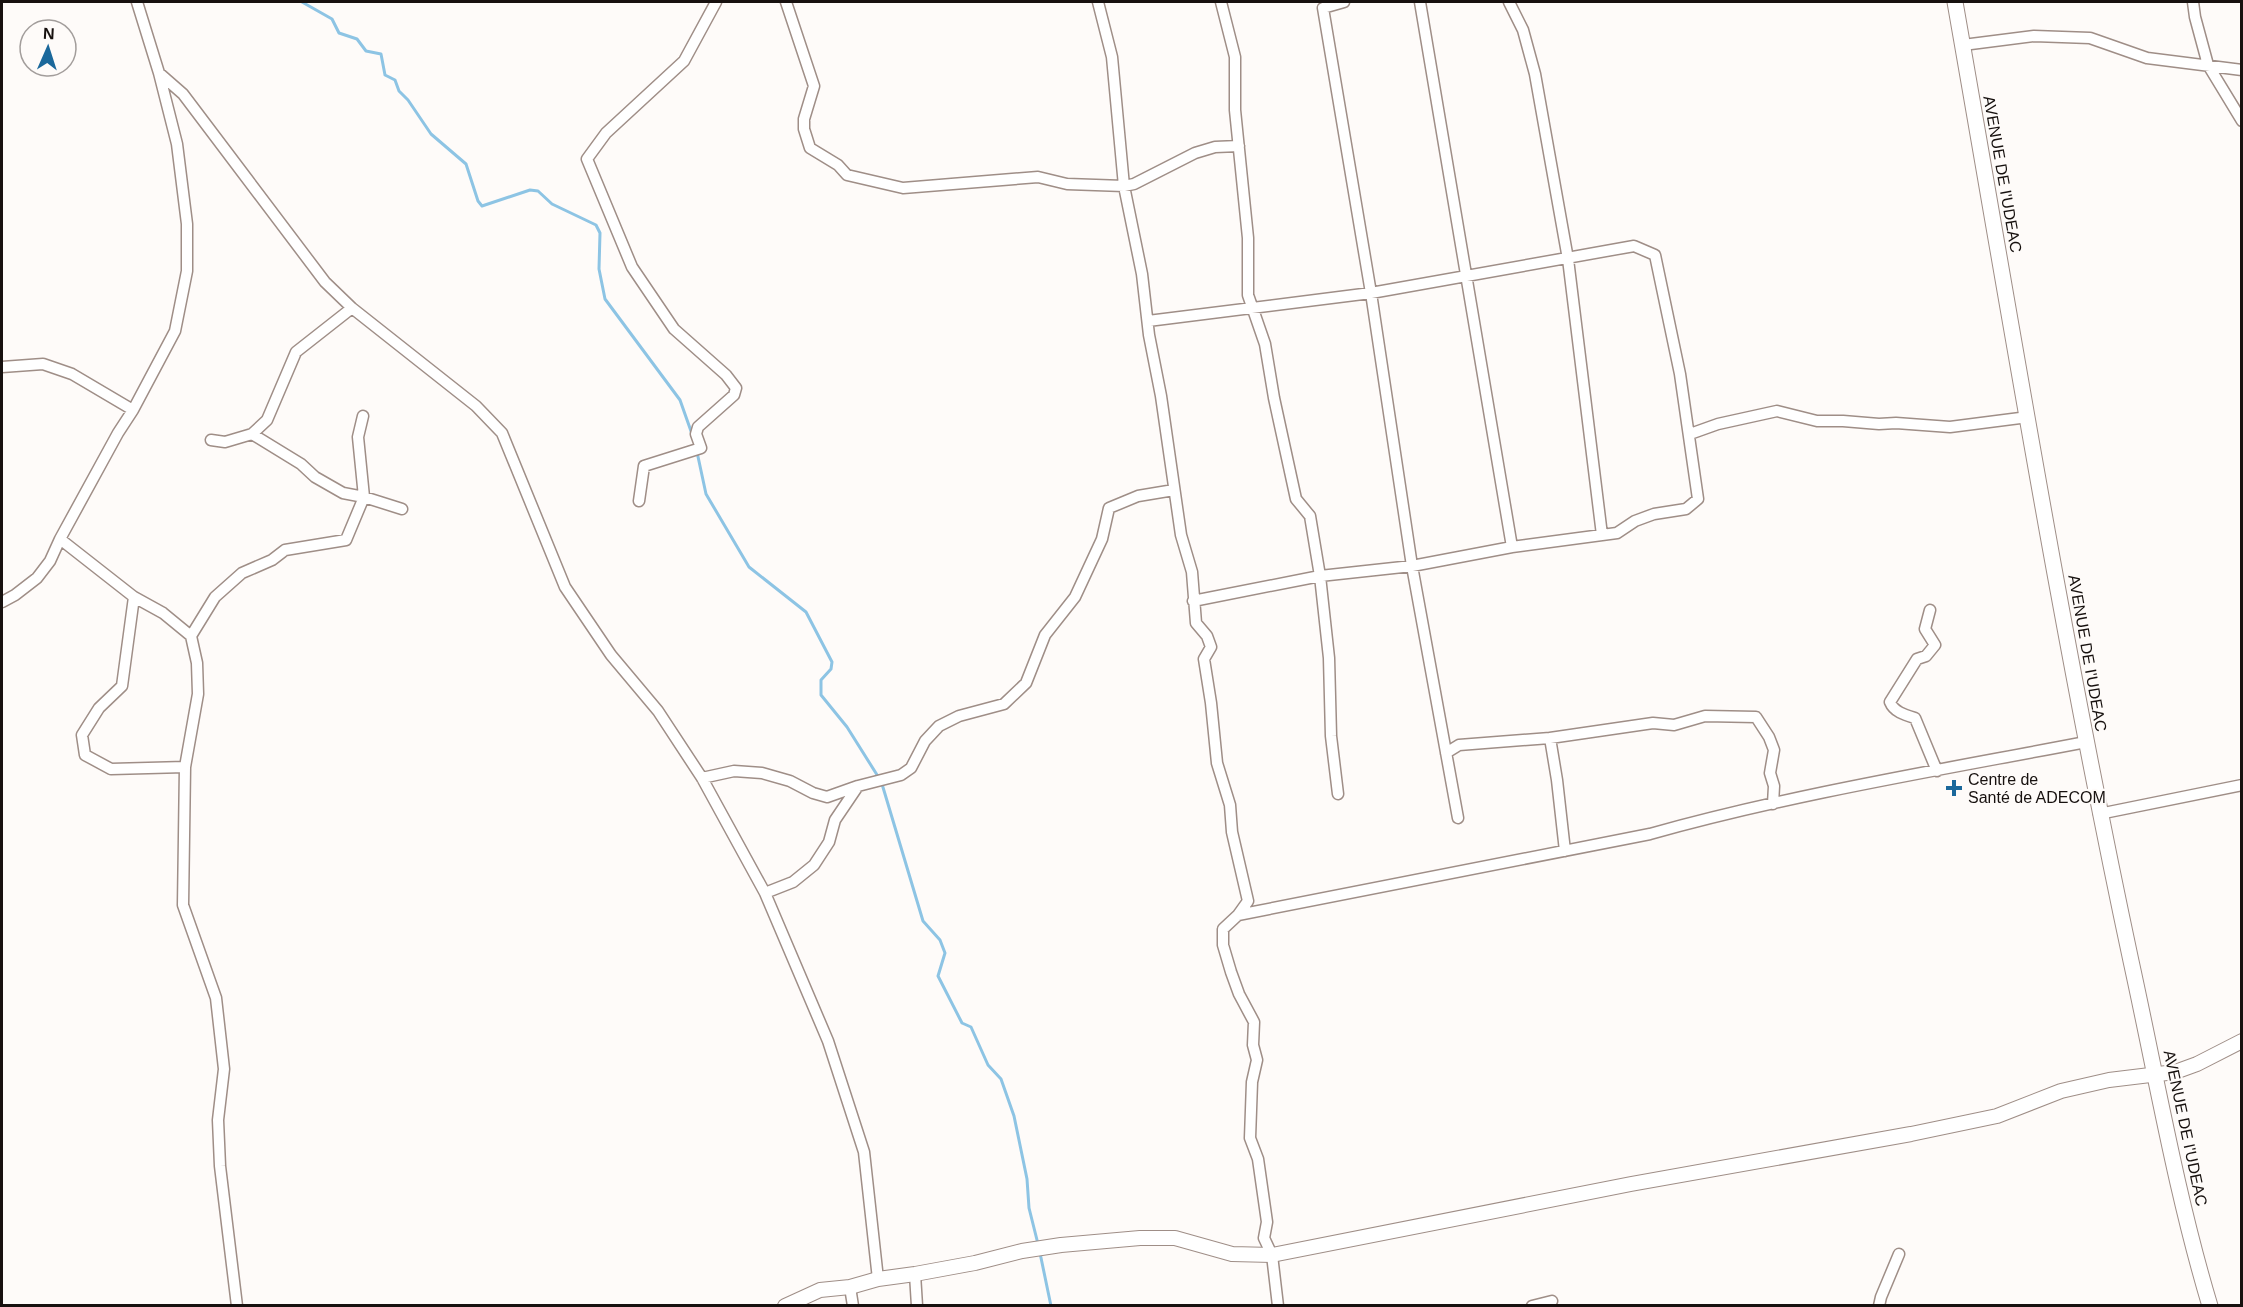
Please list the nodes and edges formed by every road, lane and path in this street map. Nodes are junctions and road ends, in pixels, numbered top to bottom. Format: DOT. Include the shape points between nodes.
graph roads {
  1 [pos="137,2"];
  2 [pos="716,2"];
  3 [pos="786,2"];
  4 [pos="1098,2"];
  5 [pos="1221,2"];
  6 [pos="1344,2"];
  7 [pos="1420,2"];
  8 [pos="1509,2"];
  9 [pos="1955,2"];
  10 [pos="2193,2"];
  11 [pos="1963,45"];
  12 [pos="2208,65"];
  13 [pos="2241,70"];
  14 [pos="159,73"];
  15 [pos="2241,121"];
  16 [pos="1239,146"];
  17 [pos="1124,186"];
  18 [pos="1568,260"];
  19 [pos="1468,275"];
  20 [pos="1371,293"];
  21 [pos="1254,308"];
  22 [pos="352,309"];
  23 [pos="1148,321"];
  24 [pos="2,367"];
  25 [pos="133,410"];
  26 [pos="363,416"];
  27 [pos="2028,417"];
  28 [pos="252,434"];
  29 [pos="1690,434"];
  30 [pos="211,440"];
  31 [pos="1174,490"];
  32 [pos="364,497"];
  33 [pos="639,501"];
  34 [pos="402,509"];
  35 [pos="1602,535"];
  36 [pos="60,539"];
  37 [pos="1512,547"];
  38 [pos="1412,566"];
  39 [pos="1320,576"];
  40 [pos="134,597"];
  41 [pos="1194,601"];
  42 [pos="2,602"];
  43 [pos="1930,610"];
  44 [pos="191,636"];
  45 [pos="1550,738"];
  46 [pos="2086,742"];
  47 [pos="1446,753"];
  48 [pos="185,767"];
  49 [pos="1937,771"];
  50 [pos="702,778"];
  51 [pos="2241,785"];
  52 [pos="858,786"];
  53 [pos="1338,794"];
  54 [pos="1773,804"];
  55 [pos="2099,814"];
  56 [pos="1458,818"];
  57 [pos="1565,851"];
  58 [pos="765,893"];
  59 [pos="1239,915"];
  60 [pos="2241,1041"];
  61 [pos="2156,1075"];
  62 [pos="1899,1254"];
  63 [pos="1272,1255"];
  64 [pos="915,1274"];
  65 [pos="878,1278"];
  66 [pos="850,1287"];
  67 [pos="1552,1301"];
  68 [pos="237,1305"];
  69 [pos="785,1305"];
  70 [pos="853,1305"];
  71 [pos="917,1305"];
  72 [pos="1278,1305"];
  73 [pos="1532,1305"];
  74 [pos="1879,1305"];
  75 [pos="2210,1305"];
  1 -- 14 [label="street"];
  2 -- 33 [label="street" via="684,60 606,133 587,159 632,267 674,329 736,388 734,395 698,427 696,449 644,466"];
  3 -- 17 [label="street" via="814,86 804,119 810,148 847,175 903,188 1038,177 1067,184"];
  4 -- 17 [label="street" via="1112,57"];
  5 -- 16 [label="street" via="1235,57 1234,110"];
  6 -- 20 [label="street" via="1323,8"];
  7 -- 19 [label="street"];
  8 -- 18 [label="street" via="1533,64"];
  9 -- 11 [label="main road, AVENUE DE I'UDEAC"];
  10 -- 12 [label="street"];
  11 -- 12 [label="street" via="2034,36 2090,38 2146,58"];
  11 -- 27 [label="main road, AVENUE DE I'UDEAC"];
  12 -- 13 [label="street"];
  12 -- 15 [label="street"];
  14 -- 22 [label="street" via="183,94 325,282"];
  14 -- 25 [label="street" via="177,144 187,224 187,271 175,331"];
  16 -- 17 [label="street" via="1195,153"];
  16 -- 21 [label="street" via="1248,237 1248,295"];
  17 -- 23 [label="street"];
  18 -- 19 [label="street"];
  18 -- 29 [label="street" via="1634,246 1655,255"];
  18 -- 35 [label="street"];
  19 -- 20 [label="street"];
  19 -- 37 [label="street"];
  20 -- 21 [label="street"];
  20 -- 38 [label="street"];
  21 -- 23 [label="street"];
  21 -- 39 [label="street" via="1265,344 1296,499 1310,516"];
  22 -- 28 [label="street" via="296,352 267,420"];
  22 -- 50 [label="street" via="476,406 502,434 565,587 611,656 658,711"];
  23 -- 31 [label="street"];
  24 -- 25 [label="street" via="43,364 72,374"];
  25 -- 36 [label="street"];
  26 -- 32 [label="street" via="358,436"];
  27 -- 29 [label="street" via="1950,427 1817,421 1777,411"];
  27 -- 46 [label="main road, AVENUE DE I'UDEAC"];
  28 -- 30 [label="street" via="225,442"];
  28 -- 32 [label="street" via="342,493"];
  29 -- 35 [label="street" via="1698,499 1694,504 1635,520 1617,533"];
  31 -- 41 [label="street"];
  31 -- 52 [label="street" via="1138,496 1109,508 1102,539 1075,597 1045,634 1026,683 1004,704 959,716 939,726 902,776"];
  32 -- 34 [label="street"];
  32 -- 44 [label="street" via="346,540 285,550 272,561 242,573 215,597"];
  35 -- 37 [label="street"];
  36 -- 40 [label="street"];
  36 -- 42 [label="street" via="37,578"];
  37 -- 38 [label="street"];
  38 -- 39 [label="street"];
  38 -- 47 [label="street"];
  39 -- 41 [label="street"];
  39 -- 53 [label="street"];
  40 -- 44 [label="street" via="164,613"];
  40 -- 48 [label="street" via="122,686 99,708 82,735 85,755 111,769"];
  41 -- 59 [label="street" via="1196,622 1211,647 1204,660 1217,763 1230,805 1232,832 1248,900"];
  43 -- 49 [label="street" via="1925,629 1935,645 1926,656 1917,659 1890,702 1902,714 1915,718"];
  44 -- 48 [label="street" via="198,694"];
  45 -- 47 [label="street" via="1459,745"];
  45 -- 54 [label="street" via="1643,724 1674,725 1705,716 1756,717 1774,750 1770,773"];
  45 -- 57 [label="street"];
  46 -- 49 [label="street"];
  46 -- 55 [label="main road, AVENUE DE I'UDEAC"];
  47 -- 56 [label="street"];
  48 -- 68 [label="street" via="183,905 216,998 224,1069 218,1120 220,1166"];
  49 -- 54 [label="street"];
  50 -- 52 [label="street" via="734,771 762,773 827,797"];
  50 -- 58 [label="street"];
  51 -- 55 [label="street"];
  52 -- 58 [label="street" via="835,820 829,842 814,865 793,882"];
  54 -- 57 [label="street"];
  55 -- 61 [label="main road, AVENUE DE I'UDEAC"];
  57 -- 59 [label="street"];
  58 -- 65 [label="street" via="828,1041 864,1152"];
  59 -- 63 [label="street" via="1223,929 1223,945 1239,994 1254,1022 1257,1060 1252,1082 1250,1138 1258,1159 1267,1222 1264,1238"];
  60 -- 61 [label="street" via="2197,1064"];
  61 -- 63 [label="street" via="2061,1091 1997,1116 1911,1134"];
  61 -- 75 [label="main road, AVENUE DE I'UDEAC"];
  62 -- 74 [label="street"];
  63 -- 64 [label="street" via="1232,1254 1174,1238 1140,1238 1022,1251"];
  63 -- 72 [label="street"];
  64 -- 65 [label="street"];
  64 -- 71 [label="street"];
  65 -- 66 [label="street"];
  66 -- 69 [label="street" via="820,1290"];
  66 -- 70 [label="street"];
  67 -- 73 [label="street"];
}
